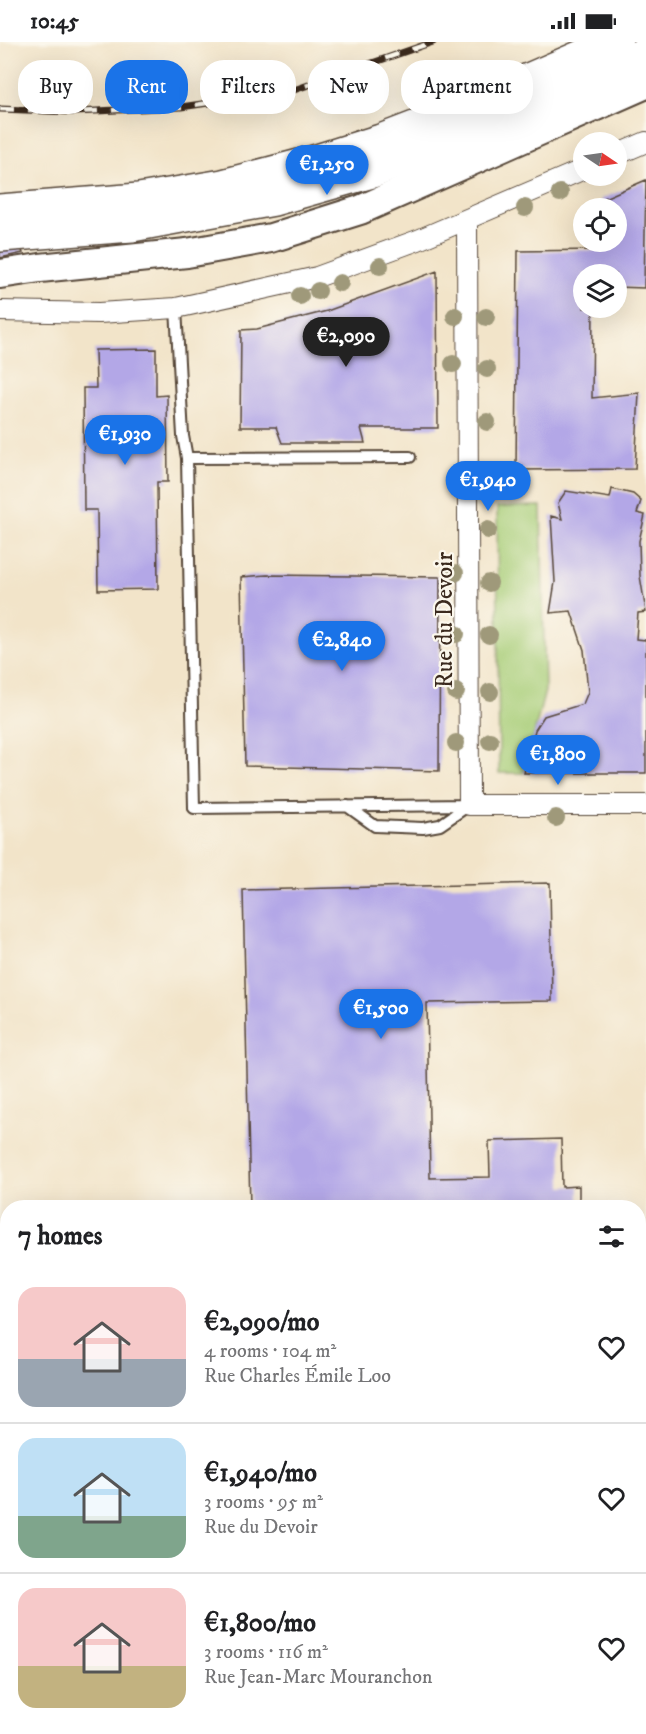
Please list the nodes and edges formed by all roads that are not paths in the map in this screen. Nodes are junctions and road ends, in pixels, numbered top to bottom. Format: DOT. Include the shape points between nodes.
graph roads {
  1 [pos="616,42"];
  2 [pos="646,54"];
  3 [pos="646,84"];
  4 [pos="646,142"];
  5 [pos="627,150"];
  6 [pos="573,174"];
  7 [pos="0,211"];
  8 [pos="467,220"];
  9 [pos="0,235"];
  10 [pos="0,274"];
  11 [pos="176,308"];
  12 [pos="0,311"];
  13 [pos="410,457"];
  14 [pos="187,458"];
  15 [pos="469,805"];
  16 [pos="646,805"];
  17 [pos="346,806"];
  1 -- 7 [label="highway" via="446,116 311,163 223,186 139,200"];
  2 -- 9 [label="highway" via="376,170 274,199 132,225"];
  3 -- 10 [label="street" via="379,202 271,238 188,254"];
  4 -- 5 [label="street"];
  6 -- 8 [label="street"];
  8 -- 11 [label="street" via="317,278"];
  8 -- 15 [label="street, Rue du Devoir"];
  11 -- 12 [label="street" via="99,313"];
  11 -- 14 [label="lane"];
  13 -- 14 [label="lane"];
  14 -- 17 [label="lane" via="194,808"];
  15 -- 16 [label="street"];
  15 -- 17 [label="lane"];
  15 -- 17 [label="lane" via="440,825 423,828 375,826"];
}
